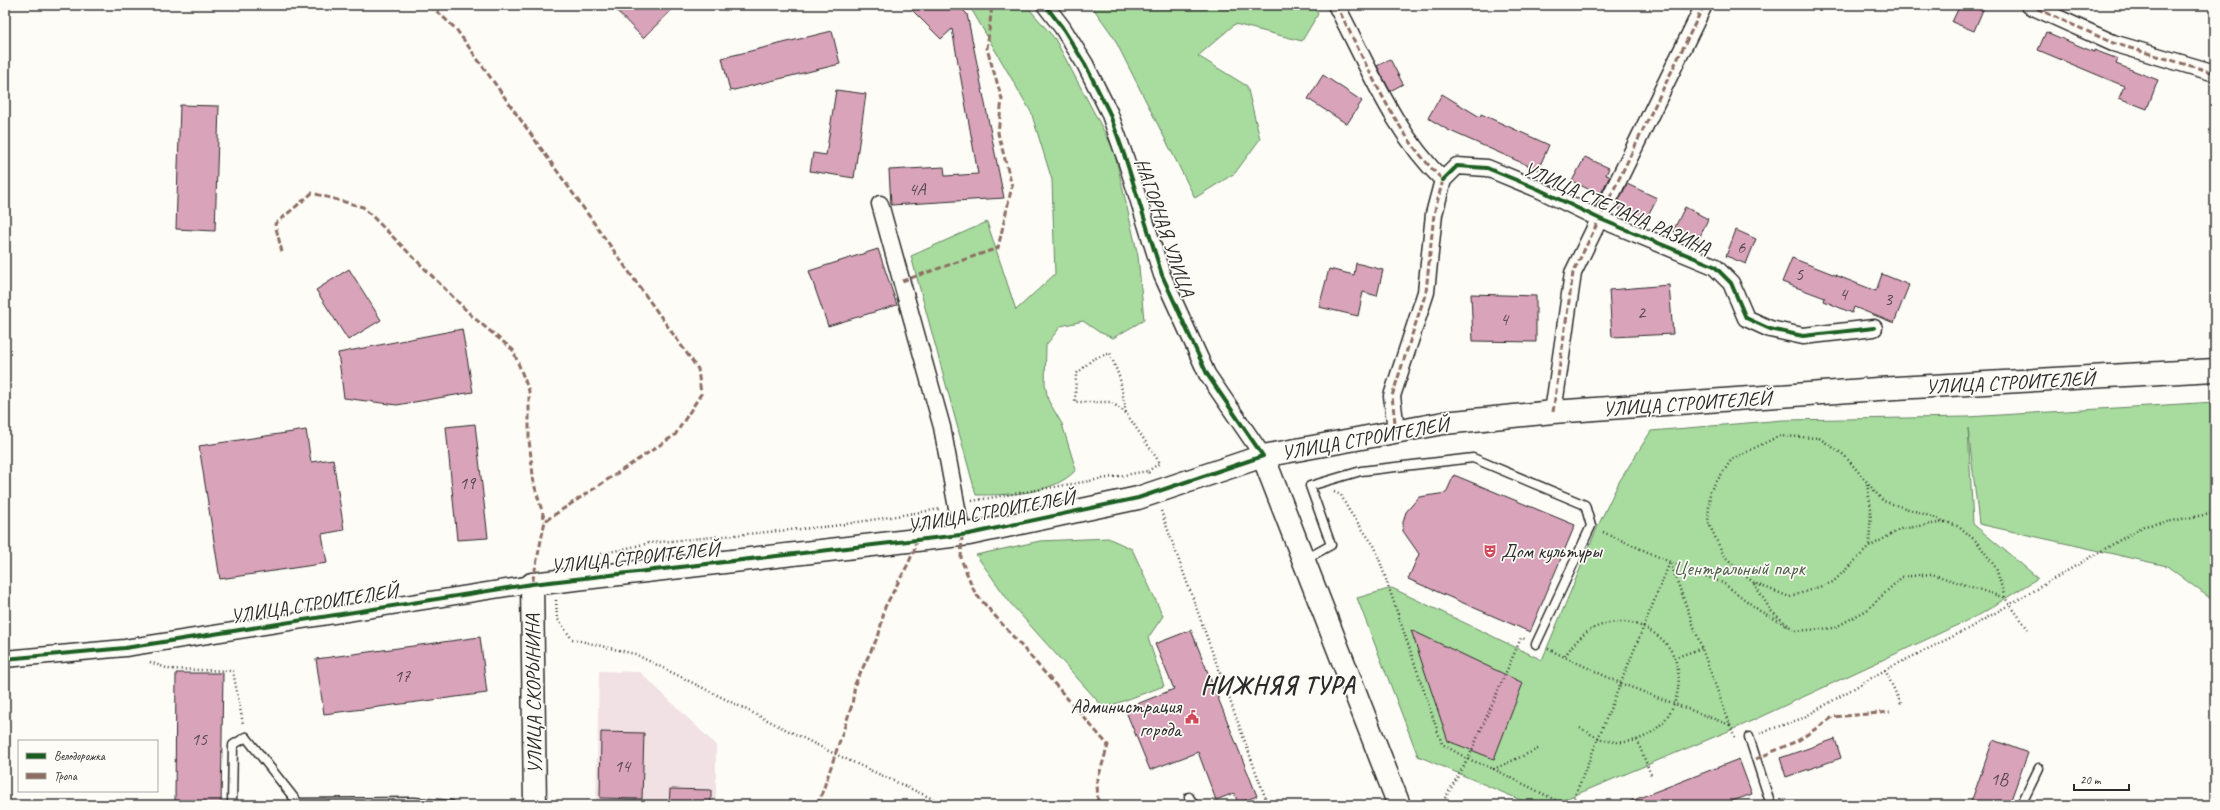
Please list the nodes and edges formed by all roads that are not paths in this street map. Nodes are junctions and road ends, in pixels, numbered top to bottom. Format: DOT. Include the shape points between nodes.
graph roads {
  1 [pos="1044,5"];
  2 [pos="1336,5"];
  3 [pos="1704,5"];
  4 [pos="2029,5"];
  5 [pos="2215,73"];
  6 [pos="1443,180"];
  7 [pos="880,204"];
  8 [pos="1600,219"];
  9 [pos="1874,328"];
  10 [pos="2215,370"];
  11 [pos="1553,412"];
  12 [pos="1396,431"];
  13 [pos="1263,456"];
  14 [pos="962,535"];
  15 [pos="1303,561"];
  16 [pos="532,584"];
  17 [pos="1536,644"];
  18 [pos="5,659"];
  19 [pos="1749,737"];
  20 [pos="2039,768"];
  21 [pos="1189,797"];
  22 [pos="297,804"];
  23 [pos="414,804"];
  24 [pos="232,805"];
  25 [pos="451,805"];
  26 [pos="535,805"];
  27 [pos="1194,805"];
  28 [pos="1399,805"];
  29 [pos="1771,805"];
  30 [pos="2021,805"];
  1 -- 13 [label="street, НАГОРНАЯ УЛИЦА" via="1062,27 1085,64 1109,112 1162,275 1208,374"];
  2 -- 6 [label="street" via="1384,101 1425,163"];
  3 -- 8 [label="street"];
  4 -- 5 [label="street" via="2113,43"];
  6 -- 8 [label="street, УЛИЦА СТЕПАНА РАЗИНА" via="1457,166 1487,168"];
  6 -- 12 [label="street" via="1434,214 1426,292 1392,396"];
  7 -- 14 [label="street" via="942,427"];
  8 -- 9 [label="street, УЛИЦА СТЕПАНА РАЗИНА" via="1714,266 1730,284 1746,318 1770,329 1803,336"];
  8 -- 11 [label="street" via="1573,273"];
  10 -- 11 [label="main road, УЛИЦА СТРОИТЕЛЕЙ" via="1878,389"];
  11 -- 12 [label="main road, УЛИЦА СТРОИТЕЛЕЙ"];
  12 -- 13 [label="main road, УЛИЦА СТРОИТЕЛЕЙ"];
  13 -- 14 [label="main road, УЛИЦА СТРОИТЕЛЕЙ" via="1138,498"];
  13 -- 15 [label="main road"];
  14 -- 16 [label="main road, УЛИЦА СТРОИТЕЛЕЙ"];
  15 -- 17 [label="lane" via="1331,545 1310,486 1361,471 1473,458 1585,505 1591,526"];
  15 -- 28 [label="main road"];
  16 -- 18 [label="street, УЛИЦА СТРОИТЕЛЕЙ" via="125,648"];
  16 -- 26 [label="main road, УЛИЦА СКОРЫНИНА"];
  19 -- 29 [label="lane"];
  20 -- 30 [label="lane"];
  21 -- 27 [label="lane"];
  22 -- 23 [label="lane"];
  22 -- 24 [label="lane" via="246,737 233,745"];
  23 -- 25 [label="lane"];
}
